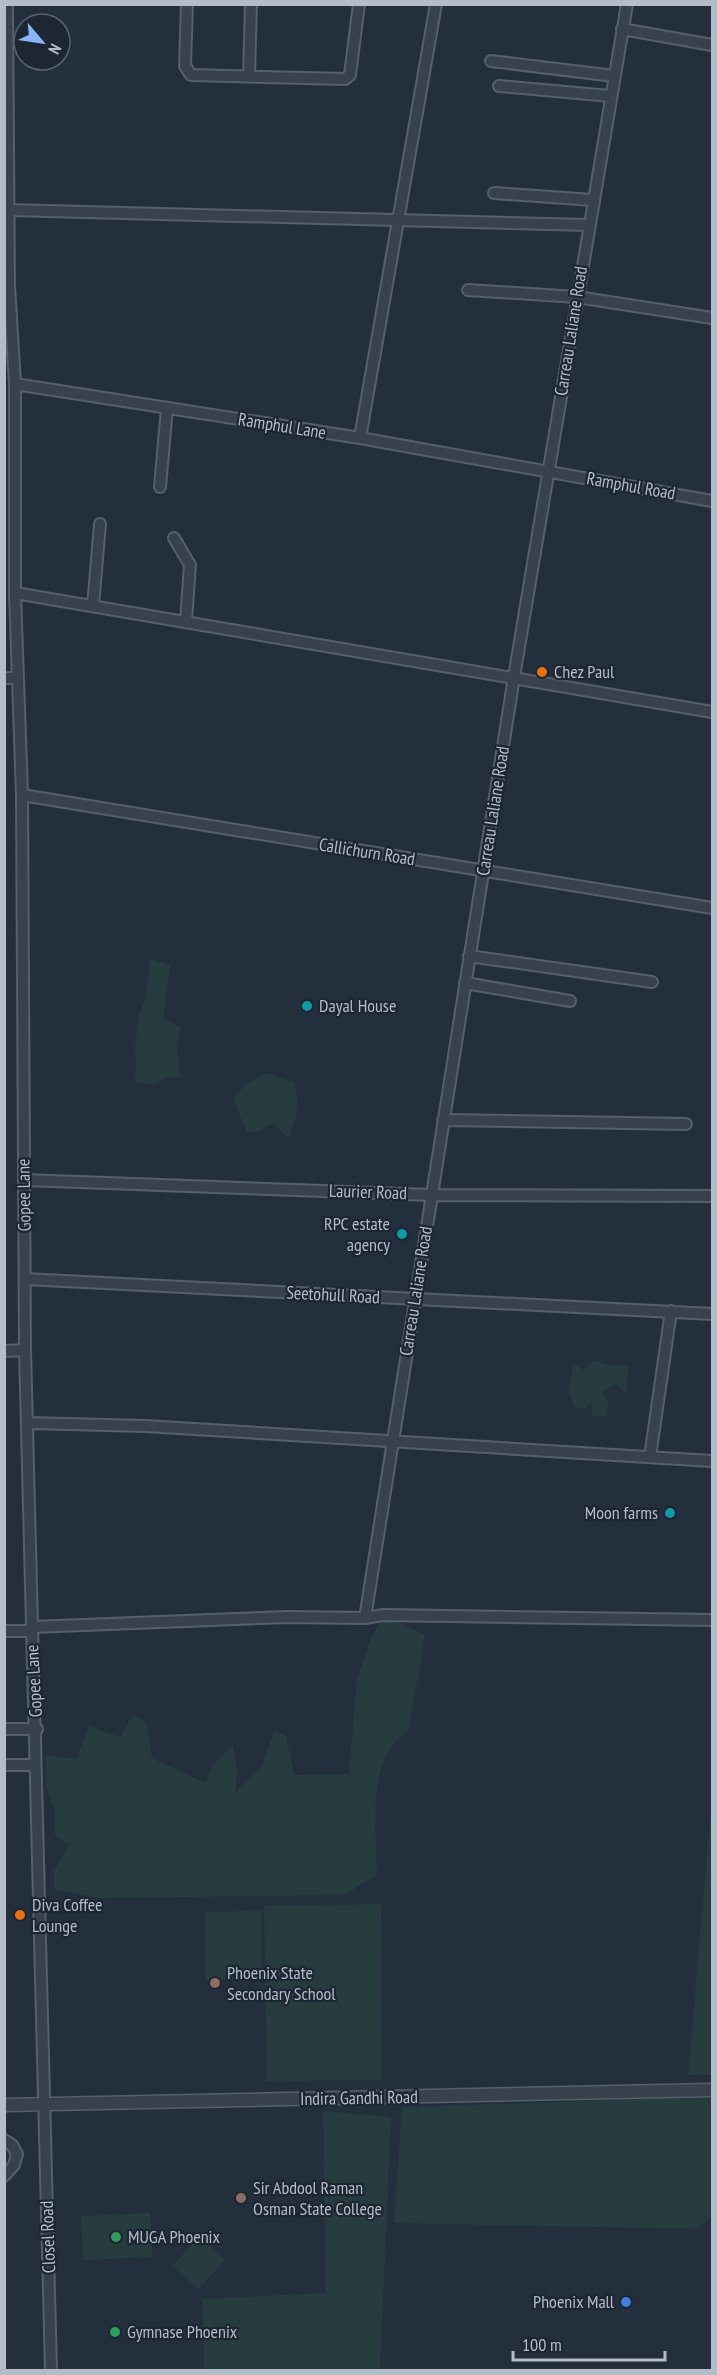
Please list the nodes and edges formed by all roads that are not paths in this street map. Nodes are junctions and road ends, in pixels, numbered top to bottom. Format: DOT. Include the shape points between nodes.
graph roads {
  1 [pos="7,4"];
  2 [pos="187,4"];
  3 [pos="251,4"];
  4 [pos="359,4"];
  5 [pos="436,4"];
  6 [pos="627,4"];
  7 [pos="621,29"];
  8 [pos="712,45"];
  9 [pos="491,61"];
  10 [pos="614,76"];
  11 [pos="249,77"];
  12 [pos="499,86"];
  13 [pos="610,96"];
  14 [pos="494,193"];
  15 [pos="592,200"];
  16 [pos="9,210"];
  17 [pos="397,220"];
  18 [pos="588,225"];
  19 [pos="7,287"];
  20 [pos="468,290"];
  21 [pos="577,297"];
  22 [pos="712,318"];
  23 [pos="15,384"];
  24 [pos="167,408"];
  25 [pos="360,438"];
  26 [pos="549,471"];
  27 [pos="160,487"];
  28 [pos="712,501"];
  29 [pos="100,524"];
  30 [pos="174,538"];
  31 [pos="10,559"];
  32 [pos="15,593"];
  33 [pos="93,606"];
  34 [pos="186,621"];
  35 [pos="513,677"];
  36 [pos="4,678"];
  37 [pos="17,678"];
  38 [pos="712,712"];
  39 [pos="22,795"];
  40 [pos="484,870"];
  41 [pos="712,908"];
  42 [pos="470,956"];
  43 [pos="652,982"];
  44 [pos="465,983"];
  45 [pos="570,1001"];
  46 [pos="443,1120"];
  47 [pos="686,1124"];
  48 [pos="24,1180"];
  49 [pos="431,1195"];
  50 [pos="712,1196"];
  51 [pos="25,1279"];
  52 [pos="415,1300"];
  53 [pos="670,1311"];
  54 [pos="712,1314"];
  55 [pos="25,1350"];
  56 [pos="4,1351"];
  57 [pos="29,1423"];
  58 [pos="392,1442"];
  59 [pos="650,1457"];
  60 [pos="712,1461"];
  61 [pos="365,1618"];
  62 [pos="712,1620"];
  63 [pos="32,1629"];
  64 [pos="4,1632"];
  65 [pos="4,1729"];
  66 [pos="37,1729"];
  67 [pos="4,1765"];
  68 [pos="35,1765"];
  69 [pos="712,2090"];
  70 [pos="44,2104"];
  71 [pos="4,2105"];
  72 [pos="4,2140"];
  73 [pos="4,2176"];
  74 [pos="51,2370"];
  1 -- 16 [label="street, Gopee Lane"];
  2 -- 11 [label="street" via="187,72"];
  3 -- 11 [label="street"];
  4 -- 11 [label="street" via="350,75 345,80"];
  5 -- 17 [label="street"];
  6 -- 7 [label="street, Carreau Laliane Road"];
  7 -- 8 [label="street"];
  7 -- 10 [label="street, Carreau Laliane Road"];
  9 -- 10 [label="street"];
  10 -- 13 [label="street, Carreau Laliane Road"];
  12 -- 13 [label="street"];
  13 -- 15 [label="street, Carreau Laliane Road"];
  14 -- 15 [label="street"];
  15 -- 18 [label="street, Carreau Laliane Road"];
  16 -- 17 [label="street"];
  16 -- 19 [label="street, Gopee Lane"];
  17 -- 18 [label="street"];
  17 -- 25 [label="street"];
  18 -- 21 [label="street, Carreau Laliane Road"];
  19 -- 23 [label="street, Gopee Lane"];
  20 -- 21 [label="street"];
  21 -- 22 [label="street"];
  21 -- 26 [label="street, Carreau Laliane Road"];
  23 -- 24 [label="street, Ramphul Lane"];
  23 -- 31 [label="street, Gopee Lane"];
  24 -- 25 [label="street, Ramphul Lane"];
  24 -- 27 [label="street"];
  25 -- 26 [label="street, Ramphul Lane"];
  26 -- 28 [label="street, Ramphul Road"];
  26 -- 35 [label="street, Carreau Laliane Road"];
  29 -- 33 [label="street"];
  30 -- 34 [label="street" via="190,565"];
  31 -- 32 [label="street, Gopee Lane"];
  32 -- 33 [label="street"];
  32 -- 37 [label="street, Gopee Lane"];
  33 -- 34 [label="street"];
  34 -- 35 [label="street"];
  35 -- 38 [label="street"];
  35 -- 40 [label="street, Carreau Laliane Road"];
  36 -- 37 [label="street"];
  37 -- 39 [label="street, Gopee Lane"];
  39 -- 40 [label="street, Callichurn Road"];
  39 -- 48 [label="street, Gopee Lane"];
  40 -- 41 [label="street, Callichurn Road"];
  40 -- 42 [label="street, Carreau Laliane Road"];
  42 -- 43 [label="street"];
  42 -- 44 [label="street, Carreau Laliane Road"];
  44 -- 45 [label="street"];
  44 -- 46 [label="street, Carreau Laliane Road"];
  46 -- 47 [label="street"];
  46 -- 49 [label="street, Carreau Laliane Road"];
  48 -- 49 [label="street, Laurier Road"];
  48 -- 51 [label="street, Gopee Lane"];
  49 -- 50 [label="street, Laurier Road"];
  49 -- 52 [label="street, Carreau Laliane Road"];
  51 -- 52 [label="street, Seetohull Road"];
  51 -- 55 [label="street, Gopee Lane"];
  52 -- 53 [label="street, Seetohull Road"];
  52 -- 58 [label="street, Carreau Laliane Road"];
  53 -- 54 [label="street, Seetohull Road"];
  53 -- 59 [label="street"];
  55 -- 56 [label="street"];
  55 -- 57 [label="street, Gopee Lane"];
  57 -- 58 [label="street" via="145,1426"];
  57 -- 63 [label="street, Gopee Lane"];
  58 -- 59 [label="street"];
  58 -- 61 [label="street, Carreau Laliane Road"];
  59 -- 60 [label="street"];
  61 -- 62 [label="street" via="433,1614"];
  61 -- 63 [label="street" via="287,1617"];
  63 -- 64 [label="street"];
  63 -- 66 [label="street, Gopee Lane"];
  65 -- 66 [label="street"];
  66 -- 68 [label="street, Gopee Lane"];
  67 -- 68 [label="street"];
  68 -- 70 [label="street, Gopee Lane"];
  69 -- 70 [label="street, Indira Gandhi Road"];
  70 -- 71 [label="street, Indira Gandhi Road"];
  70 -- 74 [label="street, Closel Road"];
  72 -- 73 [label="street" via="17,2154 14,2166"];
}
